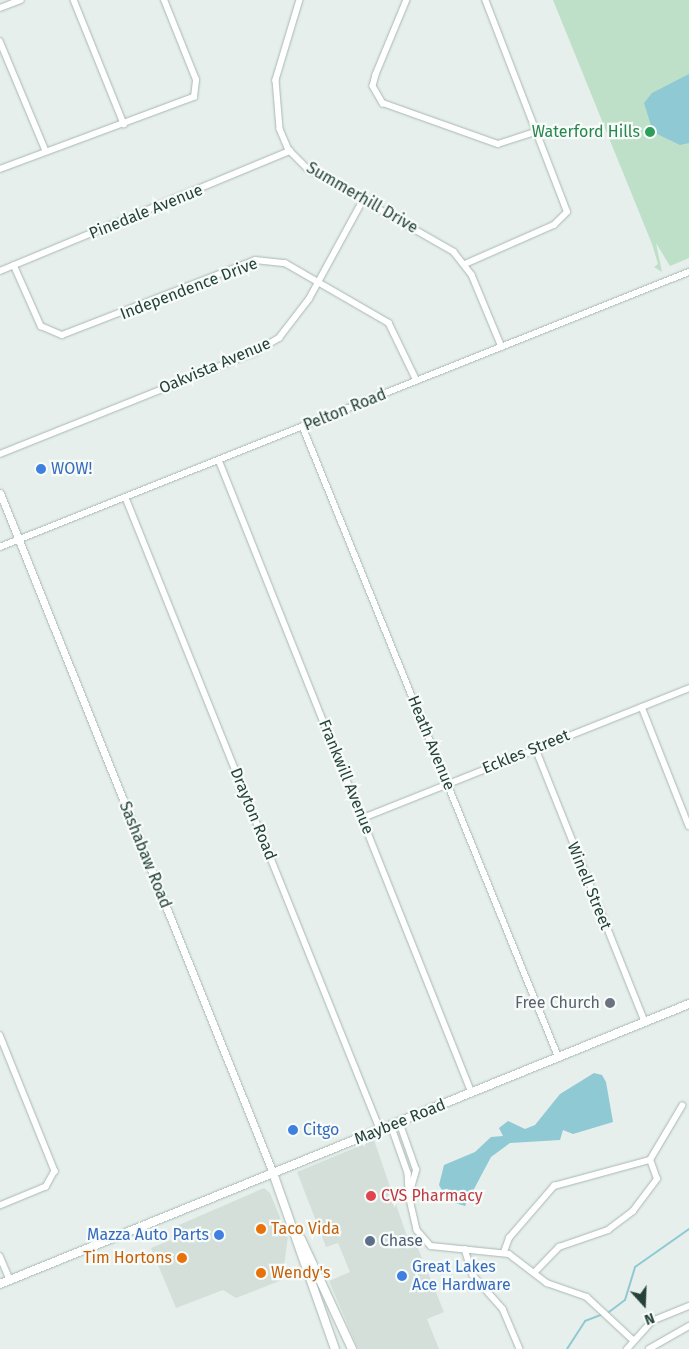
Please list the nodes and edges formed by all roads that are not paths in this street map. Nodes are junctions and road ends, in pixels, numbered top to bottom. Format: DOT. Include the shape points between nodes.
graph roads {
  1 [pos="20,0"];
  2 [pos="74,0"];
  3 [pos="164,0"];
  4 [pos="300,0"];
  5 [pos="407,0"];
  6 [pos="485,0"];
  7 [pos="0,8"];
  8 [pos="0,41"];
  9 [pos="124,124"];
  10 [pos="538,131"];
  11 [pos="46,151"];
  12 [pos="290,151"];
  13 [pos="0,169"];
  14 [pos="363,200"];
  15 [pos="465,264"];
  16 [pos="14,265"];
  17 [pos="0,271"];
  18 [pos="689,272"];
  19 [pos="318,281"];
  20 [pos="502,347"];
  21 [pos="416,381"];
  22 [pos="303,427"];
  23 [pos="0,454"];
  24 [pos="219,460"];
  25 [pos="0,493"];
  26 [pos="126,498"];
  27 [pos="19,541"];
  28 [pos="0,547"];
  29 [pos="689,688"];
  30 [pos="642,707"];
  31 [pos="536,749"];
  32 [pos="448,783"];
  33 [pos="363,818"];
  34 [pos="689,826"];
  35 [pos="689,1004"];
  36 [pos="645,1022"];
  37 [pos="0,1035"];
  38 [pos="559,1058"];
  39 [pos="472,1093"];
  40 [pos="682,1106"];
  41 [pos="399,1122"];
  42 [pos="391,1125"];
  43 [pos="380,1130"];
  44 [pos="650,1160"];
  45 [pos="414,1162"];
  46 [pos="406,1165"];
  47 [pos="273,1173"];
  48 [pos="409,1194"];
  49 [pos="0,1206"];
  50 [pos="290,1217"];
  51 [pos="465,1249"];
  52 [pos="504,1252"];
  53 [pos="0,1256"];
  54 [pos="534,1273"];
  55 [pos="10,1280"];
  56 [pos="0,1284"];
  57 [pos="689,1306"];
  58 [pos="326,1326"];
  59 [pos="689,1326"];
  60 [pos="343,1327"];
  61 [pos="632,1340"];
  62 [pos="335,1349"];
  63 [pos="352,1349"];
  64 [pos="520,1349"];
  65 [pos="627,1349"];
  66 [pos="650,1349"];
  1 -- 7 [label="street"];
  2 -- 9 [label="street"];
  3 -- 9 [label="street" via="198,91 181,103"];
  4 -- 12 [label="street, Summerhill Drive" via="276,80 280,129"];
  5 -- 10 [label="street" via="373,86 383,103 498,144"];
  6 -- 10 [label="street"];
  8 -- 11 [label="street"];
  9 -- 11 [label="street"];
  10 -- 15 [label="street" via="567,208 566,217"];
  11 -- 13 [label="street"];
  12 -- 14 [label="street, Summerhill Drive" via="307,168"];
  12 -- 16 [label="street, Pinedale Avenue"];
  14 -- 15 [label="street, Summerhill Drive" via="454,252"];
  14 -- 19 [label="street, Oakvista Avenue"];
  15 -- 20 [label="street, Summerhill Drive"];
  16 -- 17 [label="street, Pinedale Avenue"];
  16 -- 19 [label="street, Independence Drive" via="41,326 62,335 255,260 285,263"];
  18 -- 20 [label="street, Pelton Road"];
  19 -- 21 [label="street, Independence Drive" via="389,324"];
  19 -- 23 [label="street, Oakvista Avenue" via="292,325 267,346"];
  20 -- 21 [label="street, Pelton Road"];
  21 -- 22 [label="street, Pelton Road"];
  22 -- 24 [label="street, Pelton Road"];
  22 -- 32 [label="street, Heath Avenue"];
  24 -- 26 [label="street, Pelton Road"];
  24 -- 33 [label="street, Frankwill Avenue"];
  25 -- 27 [label="street, Sashabaw Road"];
  26 -- 27 [label="street, Pelton Road"];
  26 -- 43 [label="street, Drayton Road"];
  27 -- 28 [label="street, Pelton Road"];
  27 -- 47 [label="street, Sashabaw Road"];
  29 -- 30 [label="street, Eckles Street"];
  30 -- 31 [label="street, Eckles Street"];
  30 -- 34 [label="street"];
  31 -- 32 [label="street, Eckles Street"];
  31 -- 36 [label="street, Winell Street"];
  32 -- 33 [label="street, Eckles Street"];
  32 -- 38 [label="street, Heath Avenue"];
  33 -- 39 [label="street, Frankwill Avenue"];
  35 -- 36 [label="main road, Maybee Road"];
  36 -- 38 [label="main road, Maybee Road"];
  37 -- 49 [label="street" via="55,1171 46,1186"];
  38 -- 39 [label="main road, Maybee Road"];
  39 -- 41 [label="main road, Maybee Road"];
  40 -- 44 [label="street"];
  41 -- 42 [label="main road, Maybee Road"];
  41 -- 45 [label="street"];
  42 -- 43 [label="main road, Maybee Road"];
  42 -- 46 [label="street"];
  43 -- 47 [label="main road, Maybee Road"];
  44 -- 52 [label="street" via="554,1186 510,1238"];
  44 -- 54 [label="street" via="657,1179 633,1211 608,1230 559,1247"];
  45 -- 46 [label="street"];
  45 -- 48 [label="street" via="416,1182"];
  46 -- 48 [label="street"];
  47 -- 50 [label="main road, Sashabaw Road"];
  47 -- 55 [label="main road, Maybee Road"];
  48 -- 51 [label="street" via="412,1214 423,1239 441,1249"];
  50 -- 58 [label="main road, Sashabaw Road"];
  50 -- 60 [label="main road, Sashabaw Road"];
  51 -- 52 [label="street"];
  51 -- 64 [label="street" via="473,1276 503,1309"];
  52 -- 54 [label="street"];
  53 -- 55 [label="street"];
  54 -- 61 [label="street" via="559,1289 587,1297"];
  55 -- 56 [label="main road, Maybee Road"];
  57 -- 61 [label="street" via="652,1321"];
  58 -- 60 [label="main road" via="333,1319"];
  58 -- 62 [label="main road, Sashabaw Road"];
  59 -- 66 [label="street"];
  60 -- 63 [label="main road, Sashabaw Road"];
  61 -- 65 [label="street"];
}
